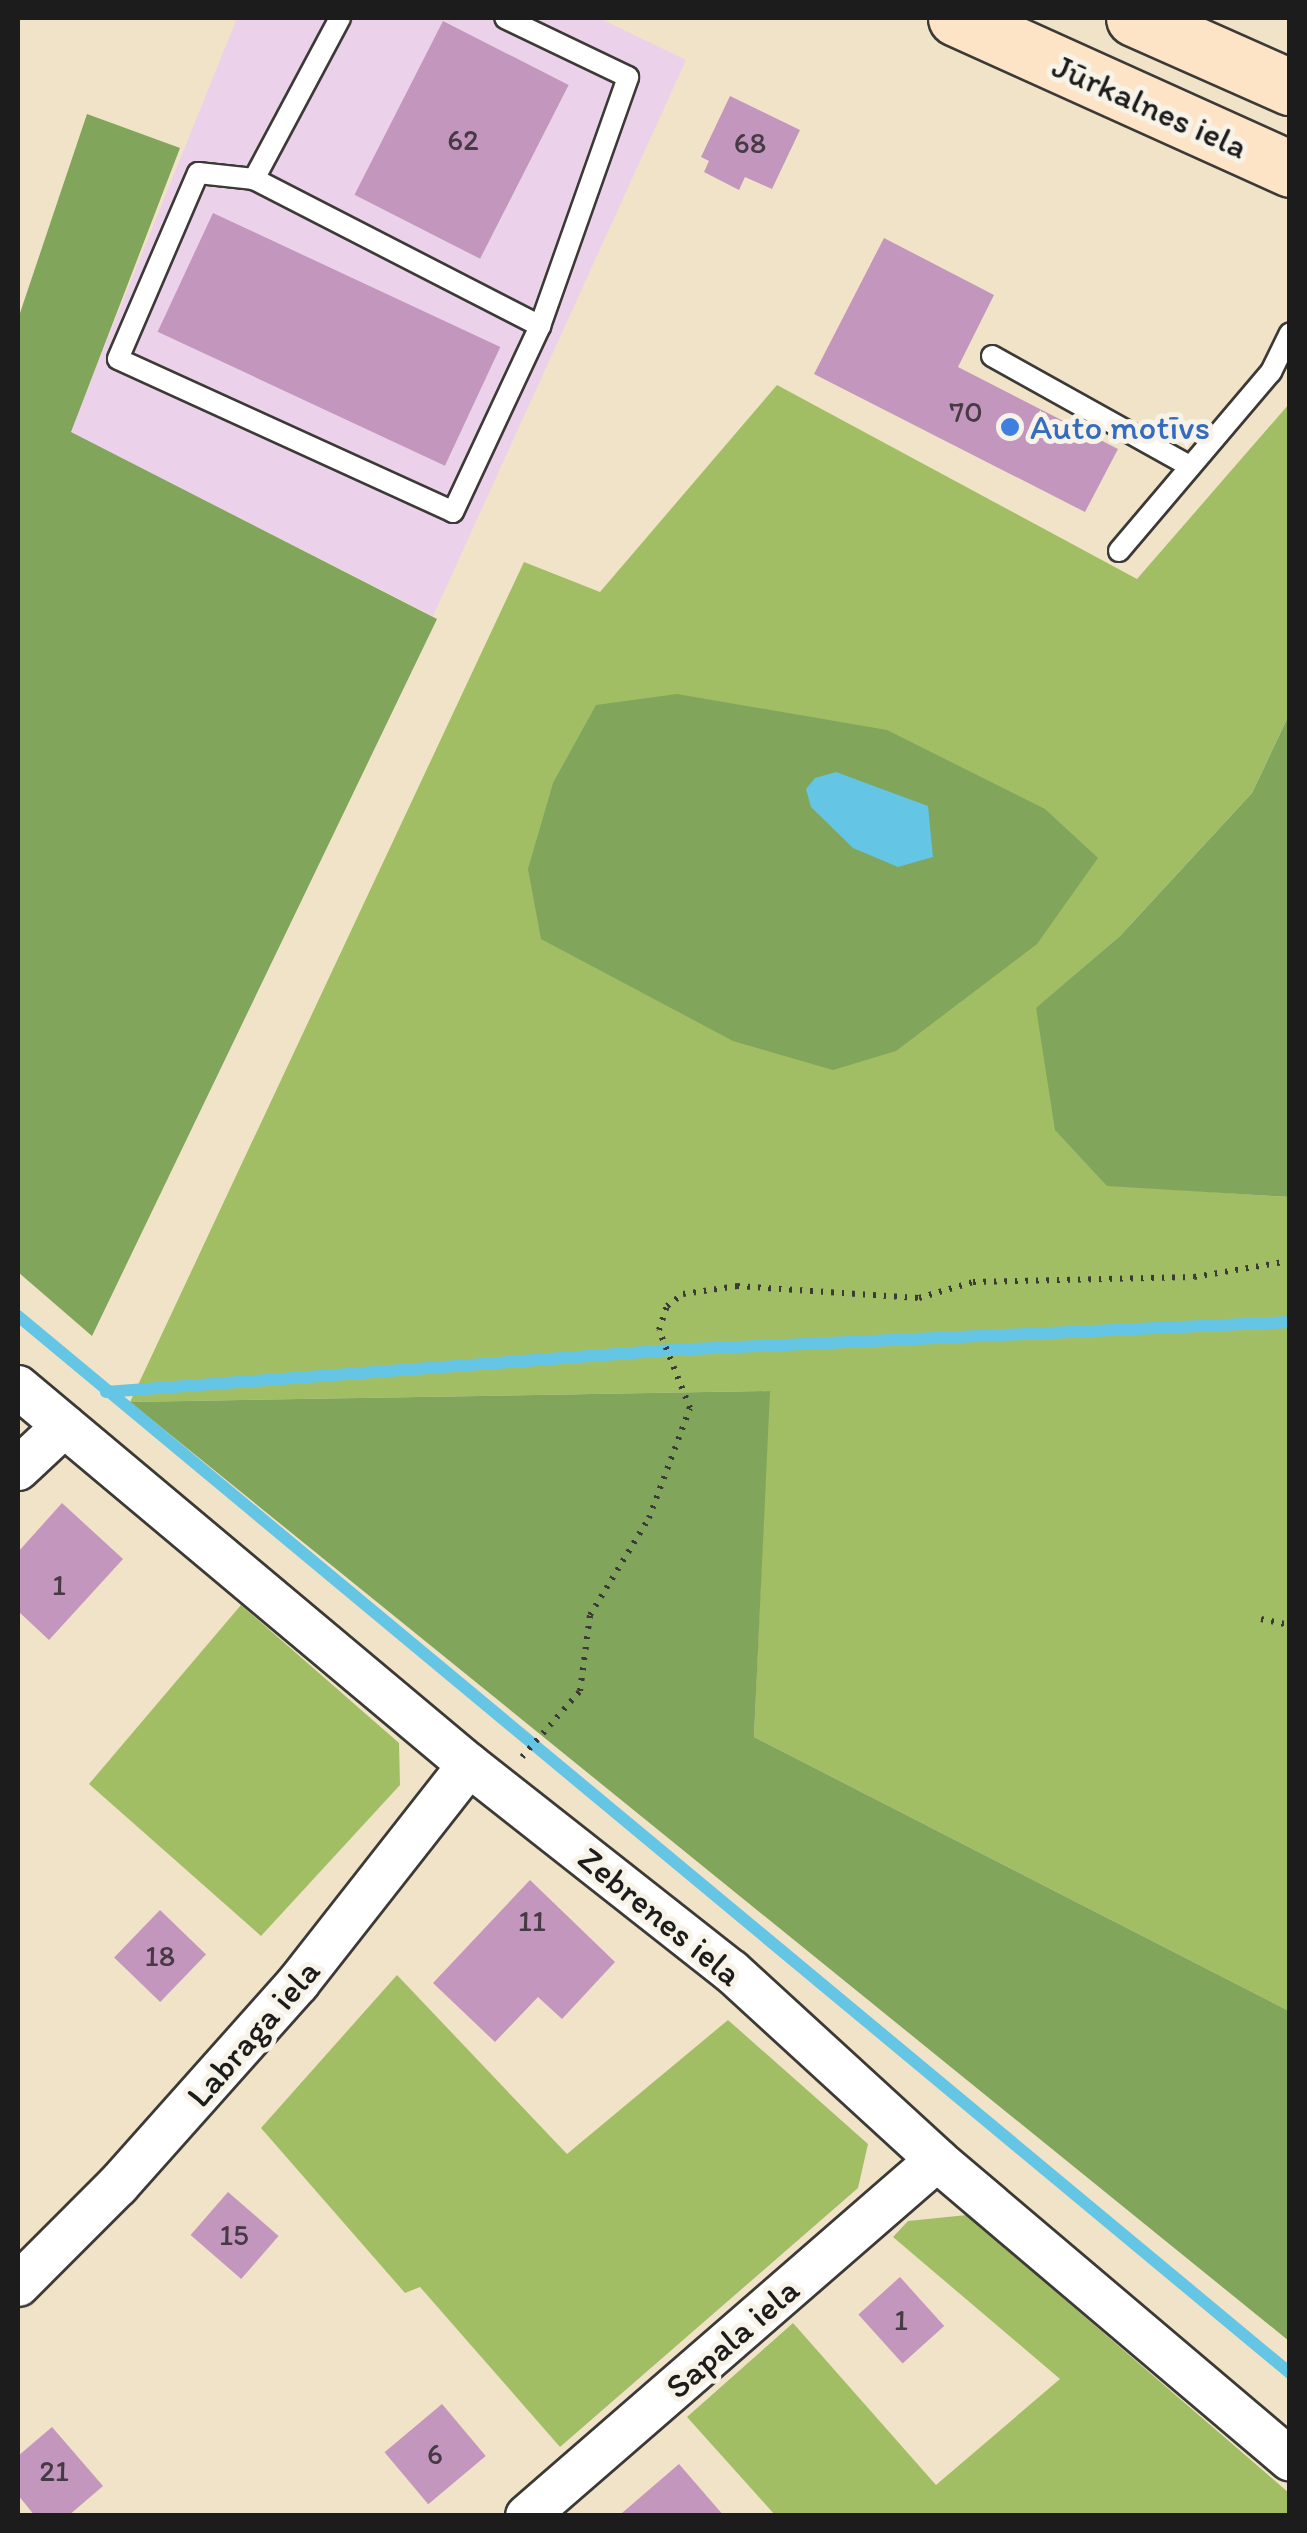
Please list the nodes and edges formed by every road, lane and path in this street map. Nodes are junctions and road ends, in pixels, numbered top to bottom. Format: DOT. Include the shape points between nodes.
graph roads {
  1 [pos="340,18"];
  2 [pos="505,18"];
  3 [pos="956,18"];
  4 [pos="1134,18"];
  5 [pos="1290,88"];
  6 [pos="1290,169"];
  7 [pos="254,179"];
  8 [pos="540,326"];
  9 [pos="1290,333"];
  10 [pos="992,356"];
  11 [pos="1190,466"];
  12 [pos="1119,551"];
  13 [pos="1290,1260"];
  14 [pos="18,1387"];
  15 [pos="64,1426"];
  16 [pos="18,1469"];
  17 [pos="1261,1620"];
  18 [pos="1290,1625"];
  19 [pos="525,1754"];
  20 [pos="469,1765"];
  21 [pos="937,2160"];
  22 [pos="18,2286"];
  23 [pos="1290,2459"];
  24 [pos="527,2516"];
  1 -- 7 [label="lane"];
  2 -- 8 [label="lane" via="628,77"];
  3 -- 6 [label="street, Jūrkalnes iela"];
  4 -- 5 [label="street"];
  7 -- 8 [label="lane"];
  7 -- 8 [label="lane" via="198,173 118,358 454,512"];
  9 -- 11 [label="lane" via="1272,372"];
  10 -- 11 [label="lane"];
  11 -- 12 [label="lane"];
  13 -- 19 [label="path" via="1194,1276 973,1282 919,1298 738,1286 684,1294 666,1306 659,1330 690,1408 649,1518 590,1615 580,1692"];
  14 -- 15 [label="street, Zebrenes iela"];
  15 -- 16 [label="street"];
  15 -- 20 [label="street, Zebrenes iela"];
  17 -- 18 [label="path"];
  20 -- 21 [label="street, Zebrenes iela" via="732,1971"];
  20 -- 22 [label="street, Labraga iela" via="298,1984"];
  21 -- 23 [label="street, Zebrenes iela"];
  21 -- 24 [label="street, Sapala iela"];
}
